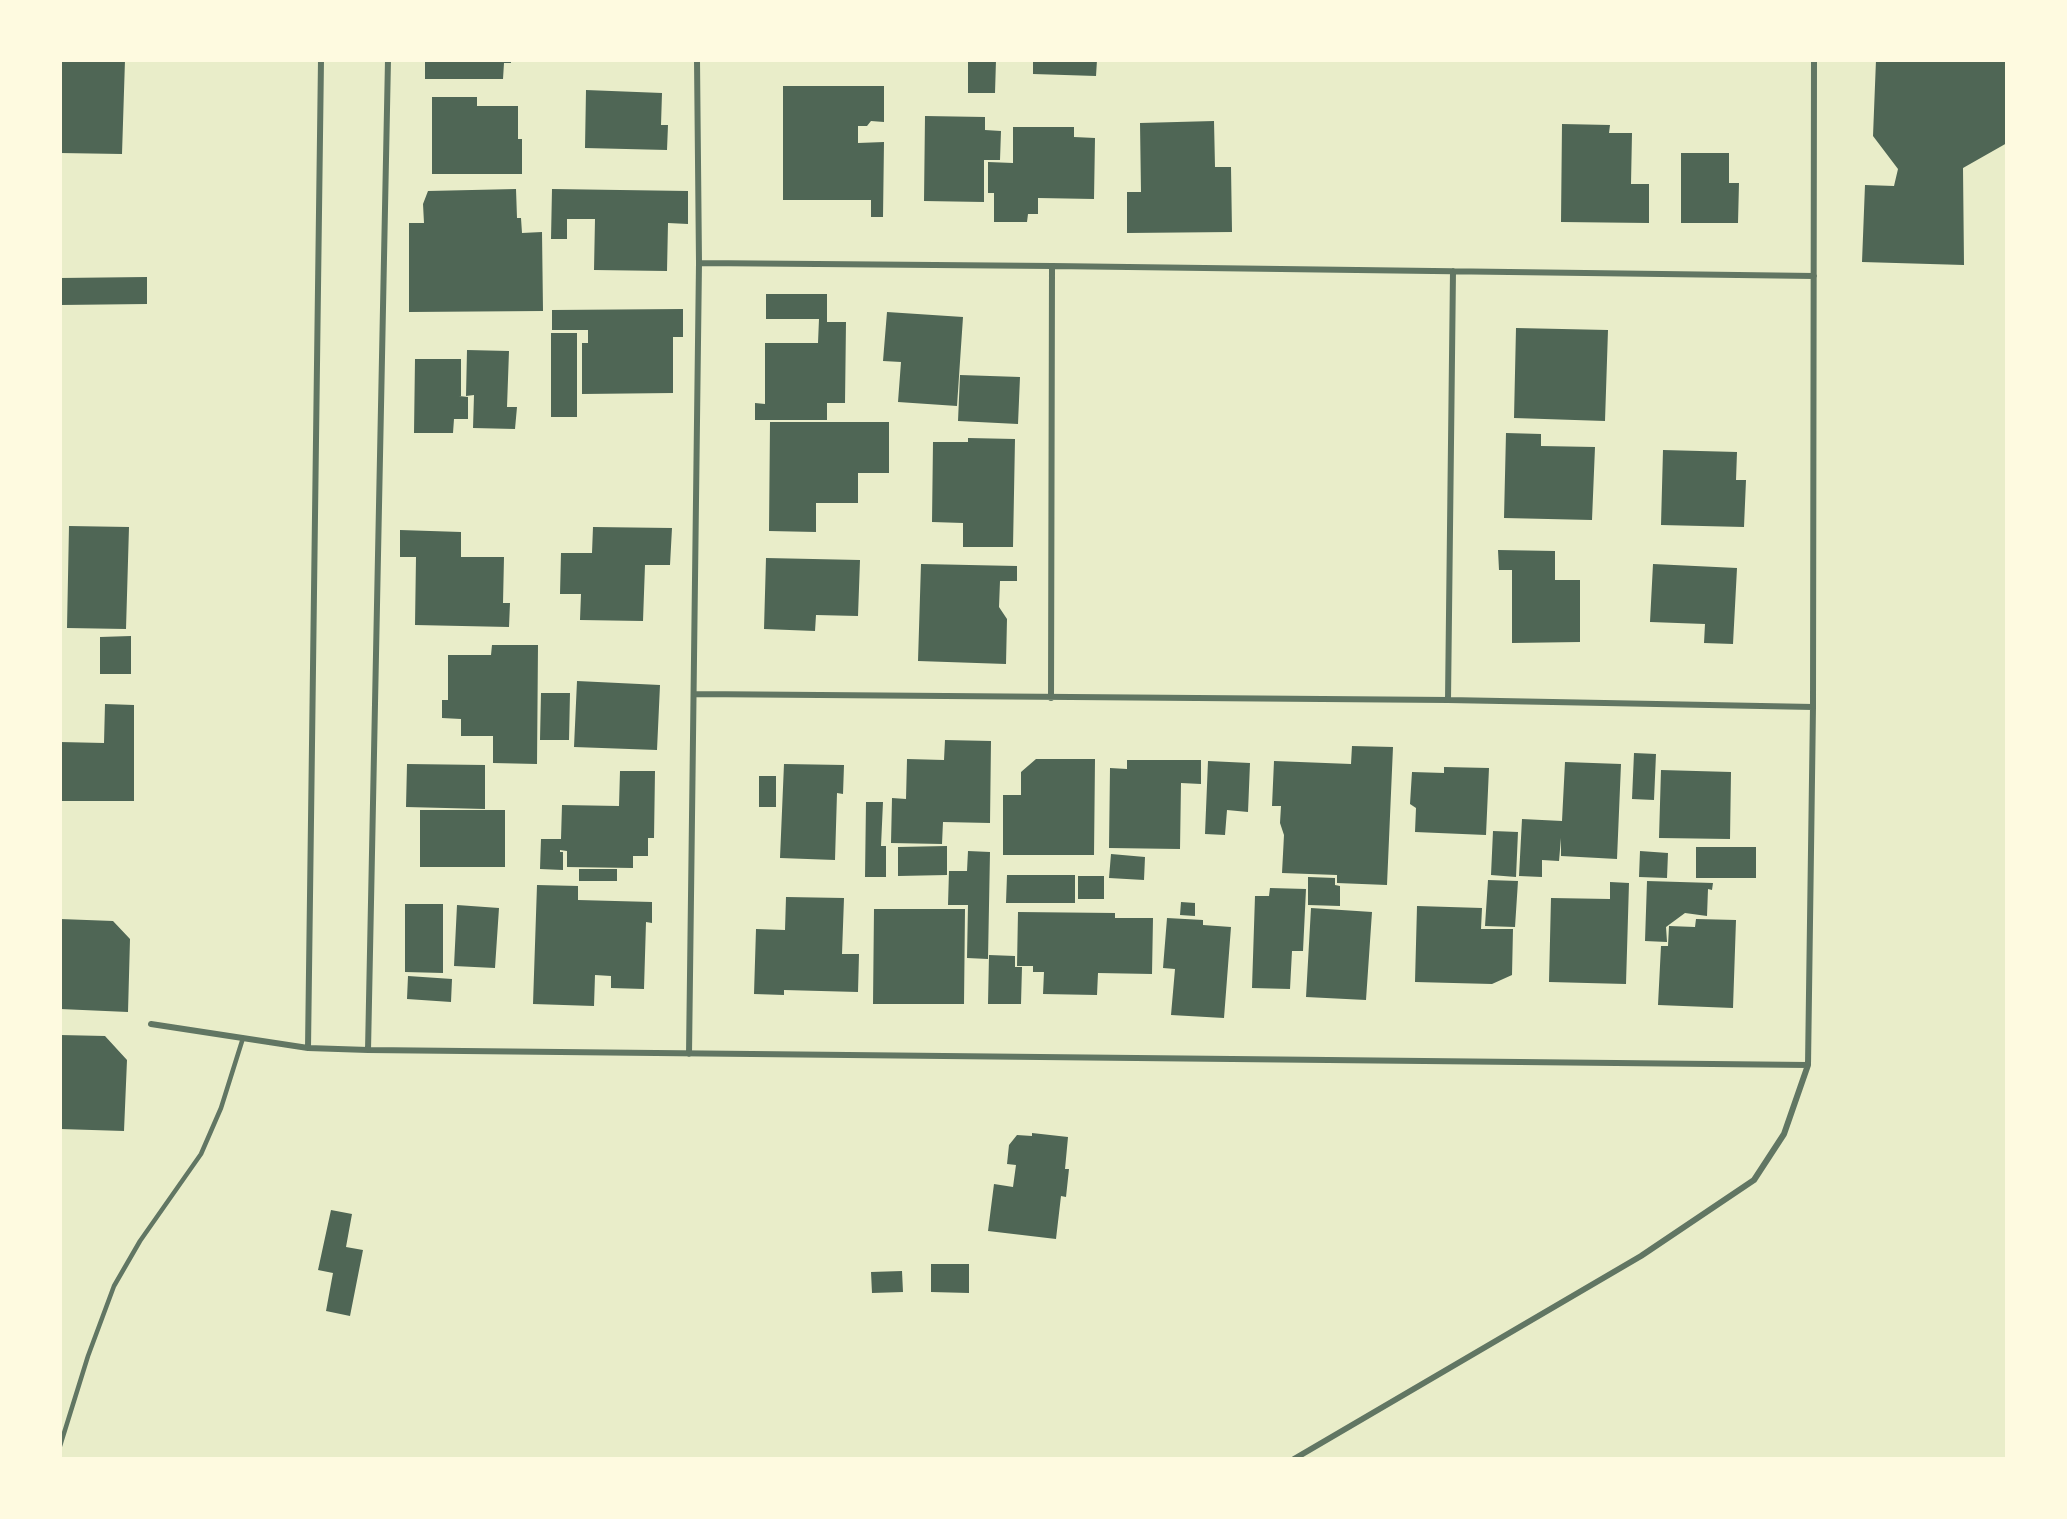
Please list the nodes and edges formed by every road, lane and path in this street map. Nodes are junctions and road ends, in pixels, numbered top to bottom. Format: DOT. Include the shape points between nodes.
graph roads {
  1 [pos="321,60"];
  2 [pos="388,60"];
  3 [pos="697,60"];
  4 [pos="1814,60"];
  5 [pos="699,263"];
  6 [pos="1052,266"];
  7 [pos="1453,271"];
  8 [pos="1814,276"];
  9 [pos="694,694"];
  10 [pos="1051,698"];
  11 [pos="1448,700"];
  12 [pos="1813,707"];
  13 [pos="151,1024"];
  14 [pos="243,1038"];
  15 [pos="309,1048"];
  16 [pos="368,1050"];
  17 [pos="689,1054"];
  18 [pos="1808,1065"];
  19 [pos="60,1446"];
  20 [pos="1294,1459"];
  1 -- 15 [label="street"];
  2 -- 16 [label="street"];
  3 -- 5 [label="street"];
  4 -- 8 [label="street"];
  5 -- 6 [label="street"];
  5 -- 9 [label="street"];
  6 -- 7 [label="street"];
  6 -- 10 [label="street"];
  7 -- 8 [label="street"];
  7 -- 11 [label="street"];
  8 -- 12 [label="street"];
  9 -- 10 [label="street"];
  9 -- 17 [label="street"];
  10 -- 11 [label="street"];
  11 -- 12 [label="street"];
  12 -- 18 [label="street"];
  13 -- 14 [label="street"];
  14 -- 15 [label="street"];
  14 -- 19 [label="lane" via="221,1108 201,1154 140,1240 114,1286"];
  15 -- 16 [label="street"];
  16 -- 17 [label="street"];
  17 -- 18 [label="street"];
  18 -- 20 [label="street" via="1784,1134 1754,1180 1641,1256"];
}
